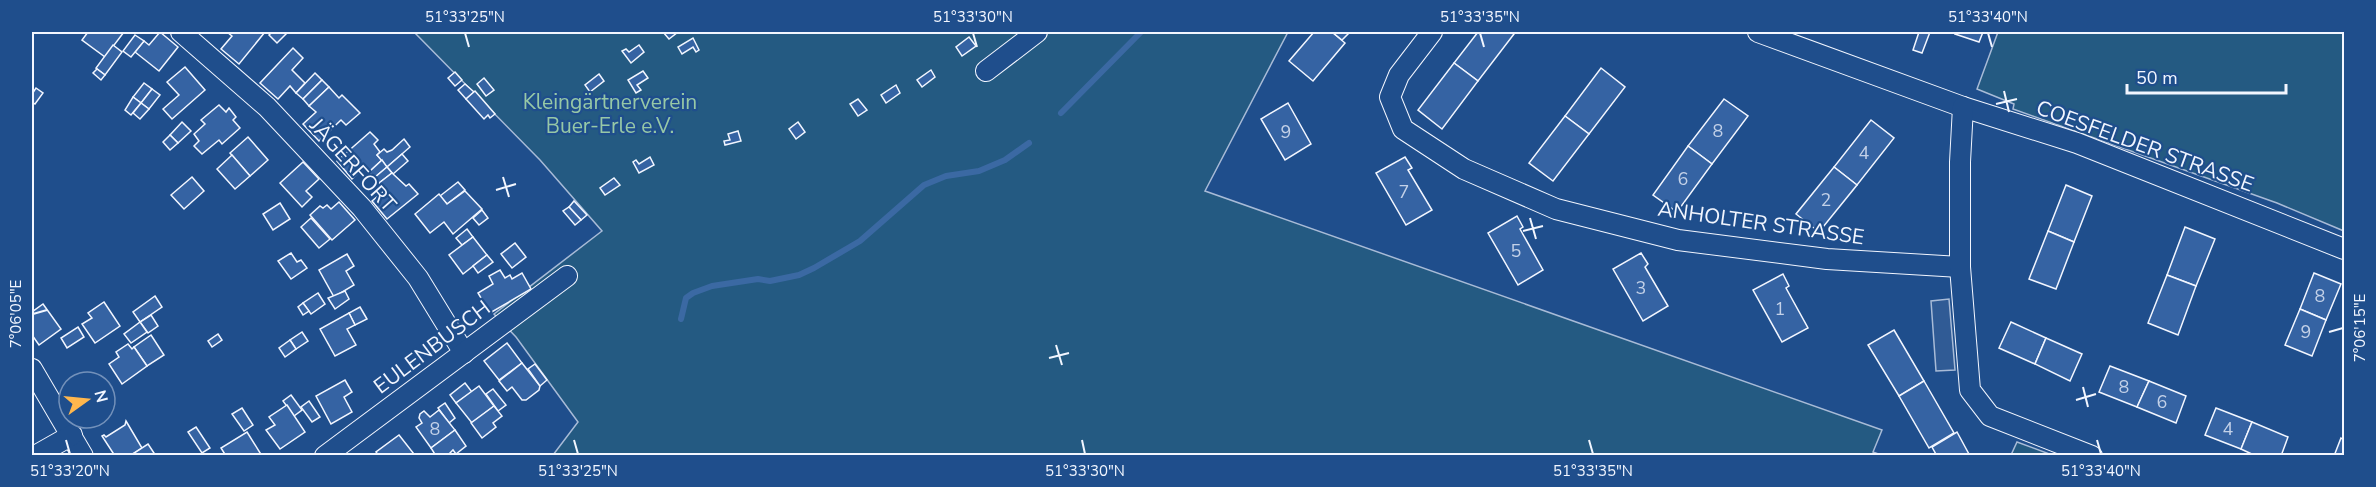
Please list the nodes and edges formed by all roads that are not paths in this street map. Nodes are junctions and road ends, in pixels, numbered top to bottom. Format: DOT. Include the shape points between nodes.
graph roads {
  1 [pos="181,32"];
  2 [pos="1037,32"];
  3 [pos="1432,32"];
  4 [pos="1758,32"];
  5 [pos="986,71"];
  6 [pos="1963,107"];
  7 [pos="2344,249"];
  8 [pos="1960,267"];
  9 [pos="567,276"];
  10 [pos="464,353"];
  11 [pos="32,369"];
  12 [pos="72,435"];
  13 [pos="35,456"];
  14 [pos="83,456"];
  15 [pos="325,456"];
  16 [pos="2092,456"];
  1 -- 10 [label="street, JÄGERFORT" via="267,107 362,208 418,278"];
  2 -- 5 [label="street"];
  3 -- 8 [label="street, ANHOLTER STRASSE" via="1399,75 1390,97 1403,129 1464,169 1556,209 1678,240 1827,259"];
  4 -- 6 [label="street, COESFELDER STRASSE"];
  6 -- 7 [label="street, COESFELDER STRASSE" via="2077,143"];
  6 -- 8 [label="street"];
  8 -- 16 [label="street" via="1970,390 1990,416"];
  9 -- 10 [label="street, EULENBUSCH"];
  10 -- 15 [label="street, EULENBUSCH"];
  11 -- 12 [label="street"];
  12 -- 13 [label="street"];
  12 -- 14 [label="street"];
}
